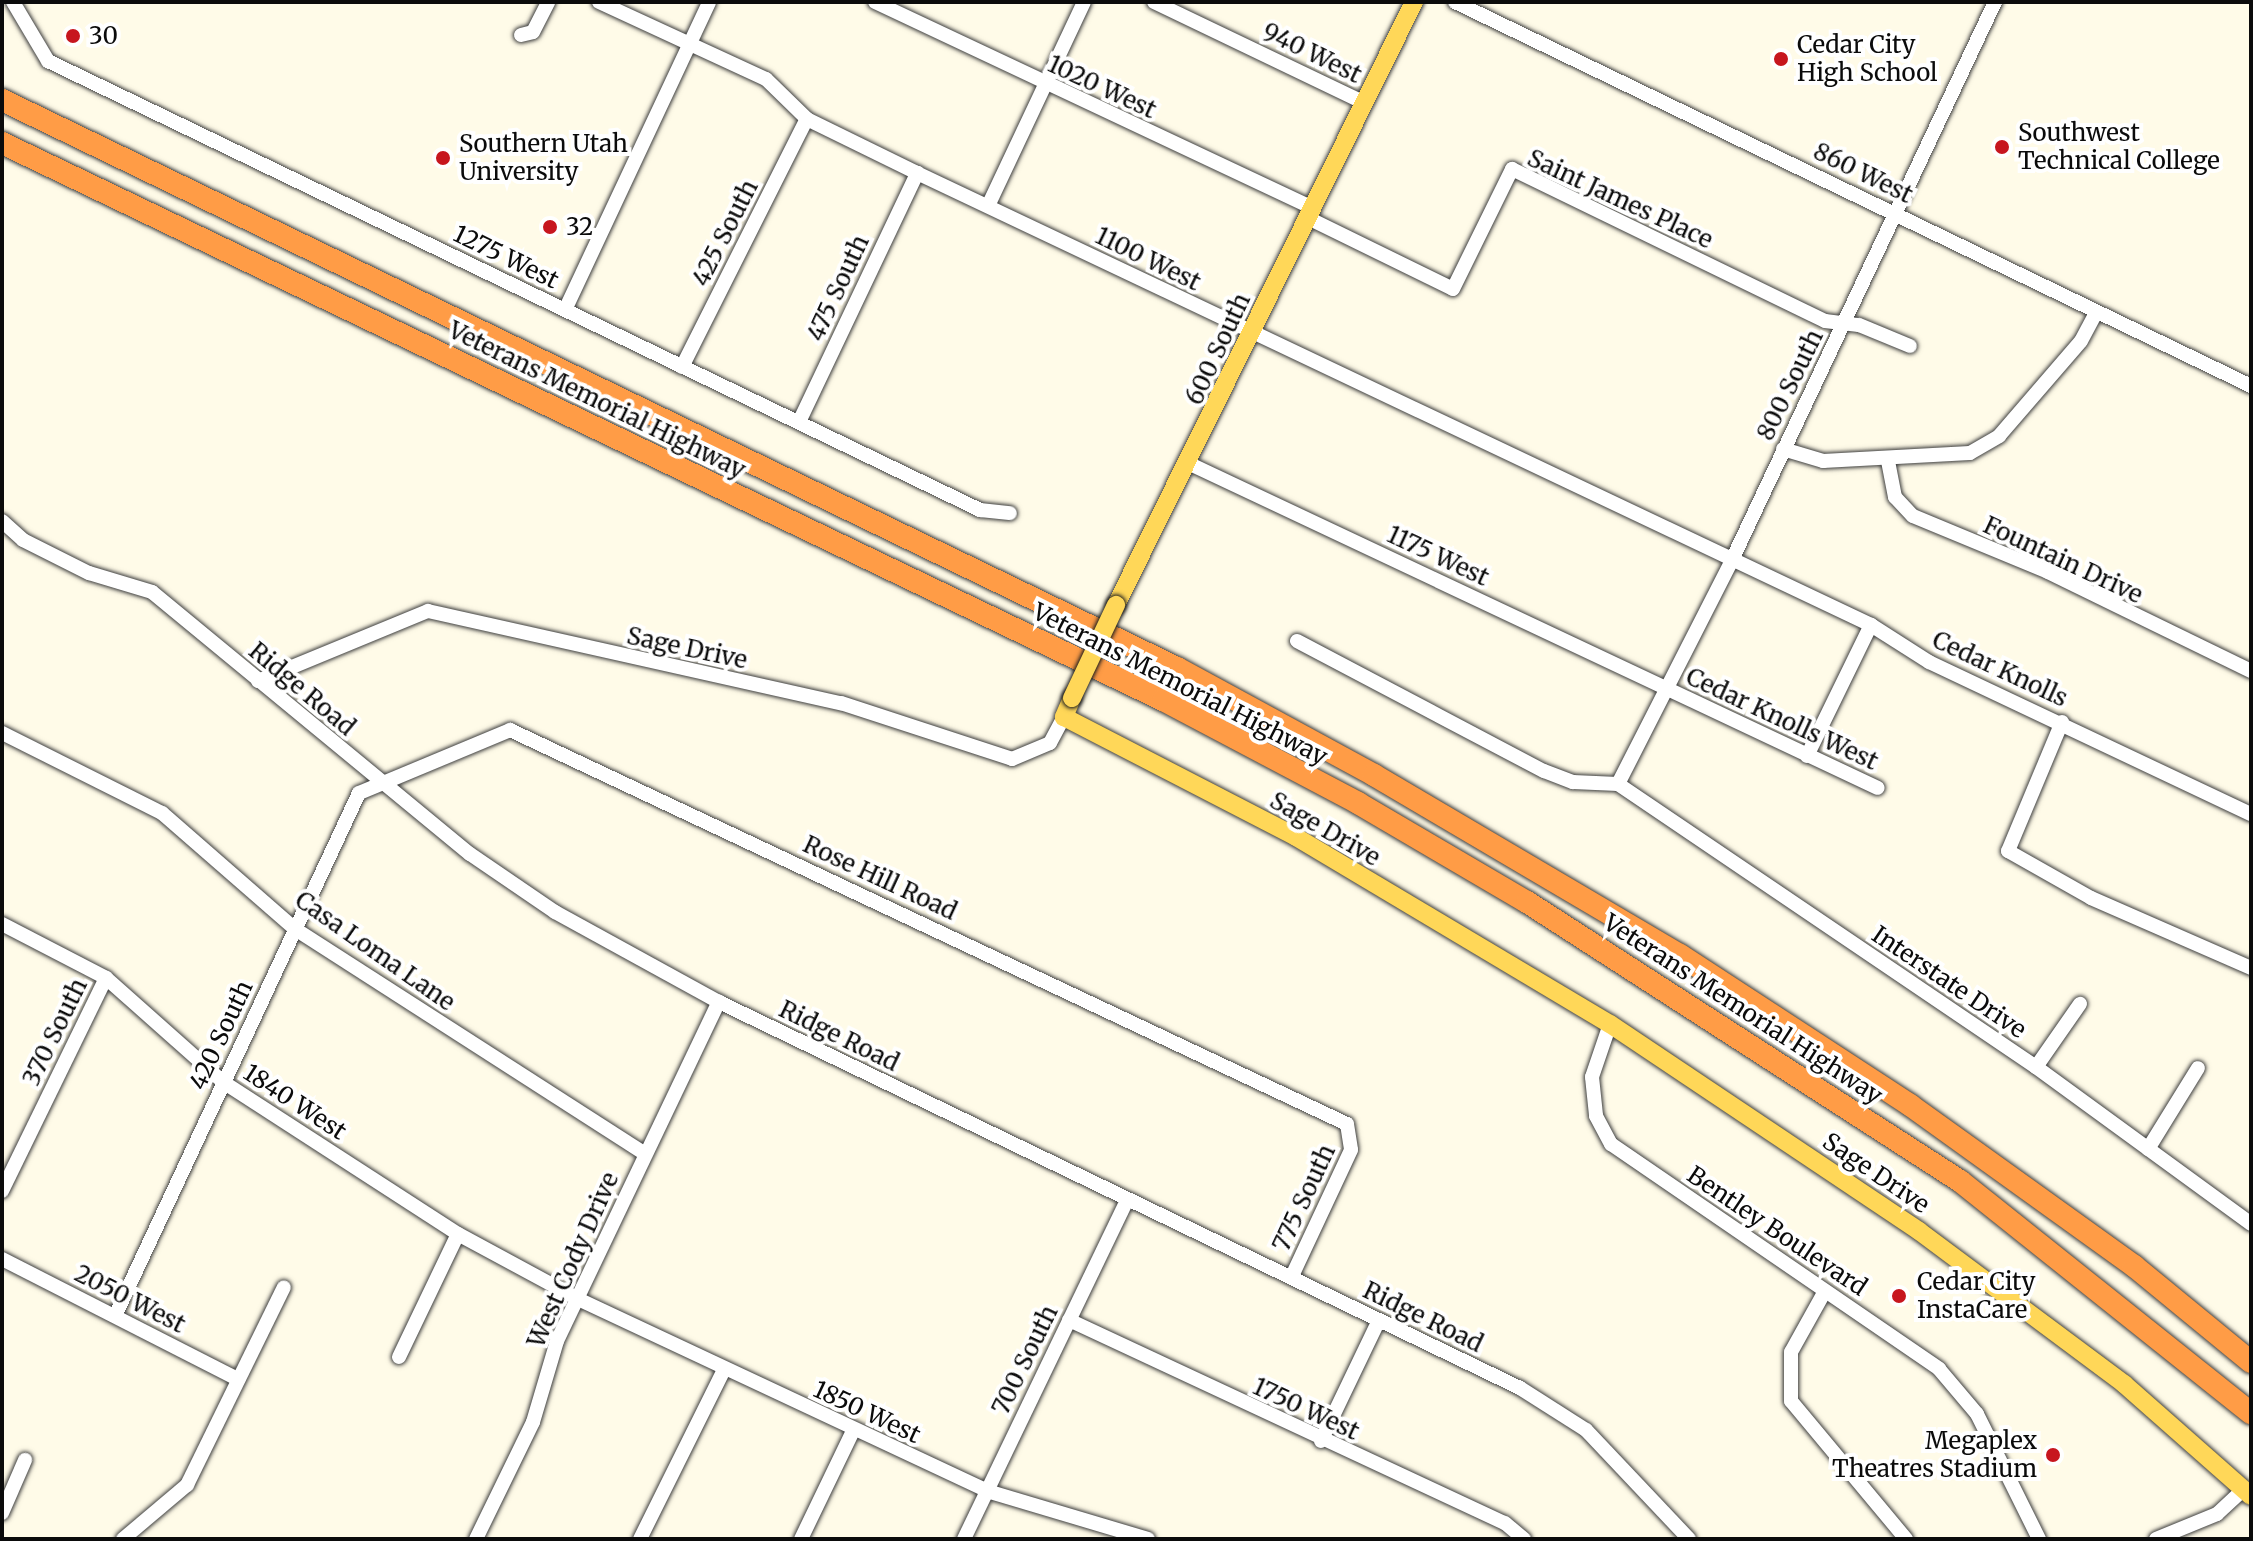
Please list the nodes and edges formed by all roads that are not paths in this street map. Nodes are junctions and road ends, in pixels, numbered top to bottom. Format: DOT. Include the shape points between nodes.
graph roads {
  1 [pos="13,2"];
  2 [pos="548,2"];
  3 [pos="599,2"];
  4 [pos="709,2"];
  5 [pos="875,2"];
  6 [pos="1084,2"];
  7 [pos="1154,2"];
  8 [pos="1414,2"];
  9 [pos="1455,2"];
  10 [pos="1995,2"];
  11 [pos="521,35"];
  12 [pos="689,45"];
  13 [pos="1045,85"];
  14 [pos="2,100"];
  15 [pos="1365,103"];
  16 [pos="807,119"];
  17 [pos="2,143"];
  18 [pos="917,173"];
  19 [pos="988,206"];
  20 [pos="1894,212"];
  21 [pos="1310,213"];
  22 [pos="565,310"];
  23 [pos="2096,313"];
  24 [pos="1844,324"];
  25 [pos="1251,333"];
  26 [pos="1910,346"];
  27 [pos="682,367"];
  28 [pos="2251,386"];
  29 [pos="799,422"];
  30 [pos="1783,449"];
  31 [pos="1888,461"];
  32 [pos="1190,464"];
  33 [pos="1010,513"];
  34 [pos="2,521"];
  35 [pos="1731,562"];
  36 [pos="1871,625"];
  37 [pos="1297,641"];
  38 [pos="2251,671"];
  39 [pos="258,681"];
  40 [pos="1667,689"];
  41 [pos="1064,717"];
  42 [pos="2062,722"];
  43 [pos="2,733"];
  44 [pos="1807,756"];
  45 [pos="377,780"];
  46 [pos="1618,784"];
  47 [pos="1878,788"];
  48 [pos="2251,814"];
  49 [pos="2,924"];
  50 [pos="295,929"];
  51 [pos="2251,968"];
  52 [pos="106,978"];
  53 [pos="719,1002"];
  54 [pos="2080,1004"];
  55 [pos="1610,1024"];
  56 [pos="2036,1067"];
  57 [pos="2198,1068"];
  58 [pos="223,1082"];
  59 [pos="1355,1134"];
  60 [pos="2148,1149"];
  61 [pos="645,1154"];
  62 [pos="2,1191"];
  63 [pos="1127,1201"];
  64 [pos="2251,1224"];
  65 [pos="458,1234"];
  66 [pos="2,1259"];
  67 [pos="2134,1266"];
  68 [pos="1291,1278"];
  69 [pos="284,1287"];
  70 [pos="1825,1291"];
  71 [pos="578,1299"];
  72 [pos="115,1316"];
  73 [pos="1069,1320"];
  74 [pos="1379,1320"];
  75 [pos="2251,1349"];
  76 [pos="399,1357"];
  77 [pos="2251,1362"];
  78 [pos="724,1370"];
  79 [pos="238,1379"];
  80 [pos="2216,1385"];
  81 [pos="2251,1413"];
  82 [pos="2251,1420"];
  83 [pos="853,1431"];
  84 [pos="1321,1441"];
  85 [pos="25,1460"];
  86 [pos="987,1491"];
  87 [pos="2248,1492"];
  88 [pos="2,1513"];
  89 [pos="123,1539"];
  90 [pos="476,1539"];
  91 [pos="640,1539"];
  92 [pos="801,1539"];
  93 [pos="964,1539"];
  94 [pos="1148,1539"];
  95 [pos="1524,1539"];
  96 [pos="1689,1539"];
  97 [pos="1906,1539"];
  98 [pos="2039,1539"];
  99 [pos="2156,1539"];
  1 -- 22 [label="street, 1275 West" via="48,61"];
  2 -- 11 [label="street" via="533,32"];
  3 -- 12 [label="street, 1100 West"];
  4 -- 12 [label="street"];
  5 -- 13 [label="street, 1020 West"];
  6 -- 13 [label="street"];
  7 -- 15 [label="street, 940 West"];
  8 -- 15 [label="main road, 600 South"];
  9 -- 20 [label="street, 860 West"];
  10 -- 20 [label="street, 800 South"];
  12 -- 16 [label="street, 1100 West" via="766,79"];
  12 -- 22 [label="street"];
  13 -- 19 [label="street"];
  13 -- 21 [label="street, 1020 West"];
  14 -- 67 [label="highway, Veterans Memorial Highway" via="1177,668 1374,775 1680,955 1922,1113"];
  15 -- 21 [label="main road, 600 South"];
  16 -- 18 [label="street, 1100 West"];
  16 -- 27 [label="street, 425 South"];
  17 -- 80 [label="highway, Veterans Memorial Highway" via="1163,700 1358,803 1580,935 1960,1181"];
  18 -- 19 [label="street, 1100 West"];
  18 -- 29 [label="street, 475 South"];
  19 -- 25 [label="street, 1100 West"];
  20 -- 23 [label="street, 860 West"];
  20 -- 24 [label="street, 800 South"];
  21 -- 24 [label="street, Saint James Place" via="1453,289 1512,169"];
  21 -- 25 [label="main road, 600 South"];
  22 -- 27 [label="street, 1275 West"];
  23 -- 28 [label="street, 860 West"];
  23 -- 31 [label="street" via="2081,341 1999,436 1970,453"];
  24 -- 26 [label="street"];
  24 -- 30 [label="street, 800 South"];
  25 -- 32 [label="main road, 600 South"];
  25 -- 35 [label="street, 1100 West"];
  27 -- 29 [label="street, 1275 West"];
  29 -- 33 [label="street, 1275 West" via="980,510"];
  30 -- 31 [label="street" via="1823,461"];
  30 -- 35 [label="street, 800 South"];
  31 -- 38 [label="street, Fountain Drive" via="1895,497 1913,516 2048,572"];
  32 -- 40 [label="street, 1175 West"];
  32 -- 41 [label="main road, 600 South, bridge"];
  34 -- 39 [label="street, Ridge Road" via="23,540 89,573 152,592"];
  35 -- 36 [label="street, Cedar Knolls"];
  35 -- 40 [label="street, 800 South"];
  36 -- 42 [label="street, Cedar Knolls" via="1929,662"];
  36 -- 44 [label="street"];
  37 -- 46 [label="street" via="1544,771 1573,782"];
  39 -- 41 [label="street, Sage Drive" via="428,611 841,703 1012,759 1050,743"];
  39 -- 45 [label="street, Ridge Road"];
  40 -- 44 [label="street, Cedar Knolls West"];
  40 -- 46 [label="street, 800 South"];
  41 -- 55 [label="main road, Sage Drive" via="1296,837"];
  42 -- 48 [label="street, Cedar Knolls"];
  42 -- 51 [label="street" via="2008,851 2091,898"];
  43 -- 50 [label="street, Casa Loma Lane" via="162,813"];
  44 -- 47 [label="street, Cedar Knolls West"];
  45 -- 50 [label="street, 420 South" via="359,793"];
  45 -- 53 [label="street, Ridge Road" via="555,912"];
  45 -- 59 [label="street, Rose Hill Road" via="496,732 525,734 1347,1124"];
  46 -- 56 [label="street, Interstate Drive"];
  49 -- 52 [label="street, 1840 West"];
  50 -- 58 [label="street, 420 South"];
  50 -- 61 [label="street, Casa Loma Lane"];
  52 -- 58 [label="street, 1840 West"];
  52 -- 62 [label="street, 370 South"];
  53 -- 61 [label="street, West Cody Drive"];
  53 -- 63 [label="street, Ridge Road"];
  54 -- 56 [label="street"];
  55 -- 70 [label="street, Bentley Boulevard" via="1592,1077 1596,1116 1611,1144"];
  55 -- 87 [label="main road, Sage Drive" via="1919,1231 2124,1384"];
  56 -- 60 [label="street, Interstate Drive"];
  57 -- 60 [label="street"];
  58 -- 65 [label="street, 1840 West"];
  58 -- 72 [label="street, 420 South"];
  59 -- 68 [label="street, 775 South"];
  60 -- 64 [label="street, Interstate Drive"];
  61 -- 71 [label="street, West Cody Drive"];
  63 -- 68 [label="street, Ridge Road"];
  63 -- 73 [label="street, 700 South"];
  65 -- 71 [label="street, 1840 West"];
  65 -- 76 [label="street"];
  66 -- 72 [label="street, 2050 West"];
  67 -- 75 [label="highway"];
  67 -- 77 [label="highway, Veterans Memorial Highway"];
  68 -- 74 [label="street, Ridge Road"];
  69 -- 79 [label="street"];
  70 -- 97 [label="street" via="1791,1352 1791,1401"];
  70 -- 98 [label="street, Bentley Boulevard" via="1939,1369 1977,1414"];
  71 -- 78 [label="street, 1850 West"];
  71 -- 90 [label="street, West Cody Drive" via="533,1422"];
  72 -- 79 [label="street, 2050 West"];
  73 -- 84 [label="street, 1750 West"];
  73 -- 86 [label="street, 700 South"];
  74 -- 84 [label="street"];
  74 -- 96 [label="street, Ridge Road" via="1556,1408"];
  78 -- 83 [label="street, 1850 West"];
  78 -- 91 [label="street"];
  79 -- 89 [label="street" via="187,1485"];
  80 -- 81 [label="highway, Veterans Memorial Highway"];
  80 -- 82 [label="highway"];
  83 -- 86 [label="street, 1850 West"];
  83 -- 92 [label="street"];
  84 -- 95 [label="street, 1750 West" via="1505,1523"];
  85 -- 88 [label="street"];
  86 -- 93 [label="street, 700 South"];
  86 -- 94 [label="street, 1850 West"];
  87 -- 99 [label="street" via="2217,1514"];
}
